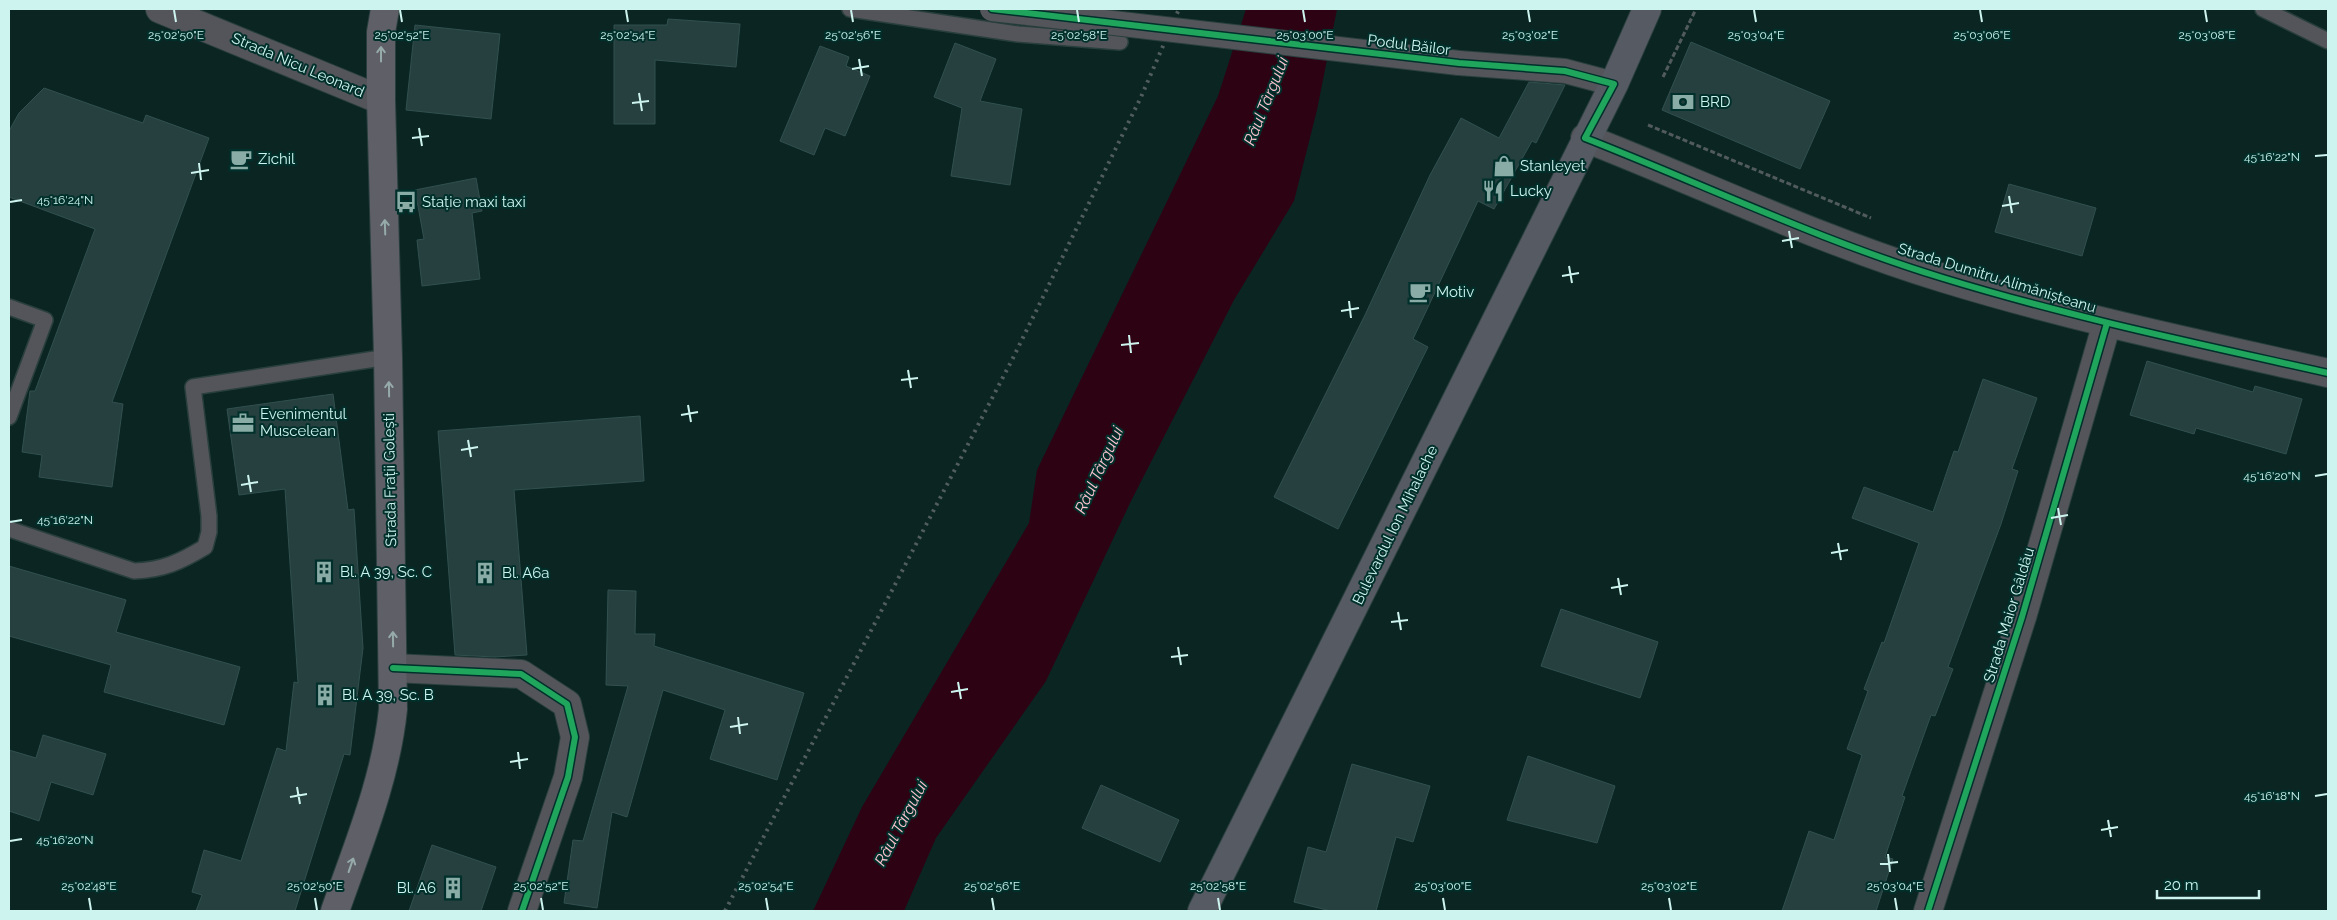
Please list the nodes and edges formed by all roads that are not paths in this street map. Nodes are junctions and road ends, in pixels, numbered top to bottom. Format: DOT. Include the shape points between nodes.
graph roads {
  1 [pos="160,9"];
  2 [pos="385,9"];
  3 [pos="850,9"];
  4 [pos="992,9"];
  5 [pos="1647,9"];
  6 [pos="2262,9"];
  7 [pos="2328,41"];
  8 [pos="1120,42"];
  9 [pos="1614,84"];
  10 [pos="381,100"];
  11 [pos="1585,138"];
  12 [pos="9,307"];
  13 [pos="2107,323"];
  14 [pos="388,357"];
  15 [pos="2328,373"];
  16 [pos="9,417"];
  17 [pos="9,529"];
  18 [pos="393,668"];
  19 [pos="335,911"];
  20 [pos="522,911"];
  21 [pos="1202,911"];
  22 [pos="1928,911"];
  1 -- 10 [label="street, Strada Nicu Leonard"];
  10 -- 2 [label="main road, Strada Frații Golești, one-way" via="381,32"];
  3 -- 8 [label="lane" via="1018,34"];
  4 -- 9 [label="street, Podul Băilor, bridge" via="1459,63 1565,72"];
  5 -- 9 [label="highway, Bulevardul Ion Mihalache"];
  6 -- 7 [label="lane"];
  9 -- 11 [label="highway, Bulevardul Ion Mihalache"];
  14 -- 10 [label="main road, Strada Frații Golești, one-way"];
  11 -- 13 [label="street, Strada Dumitru Alimănișteanu" via="1821,235 1933,275"];
  11 -- 21 [label="highway, Bulevardul Ion Mihalache"];
  12 -- 16 [label="lane" via="45,320"];
  13 -- 15 [label="street, Strada Dumitru Alimănișteanu"];
  13 -- 22 [label="street, Strada Maior Gâldău" via="2022,617"];
  14 -- 17 [label="lane" via="192,387 209,532 205,547 182,561 153,571 134,571"];
  18 -- 14 [label="main road, Strada Frații Golești, one-way"];
  19 -- 18 [label="main road, Strada Frații Golești, one-way" via="380,780 390,740"];
  18 -- 20 [label="street" via="521,674 567,704 575,737 568,777"];
}
